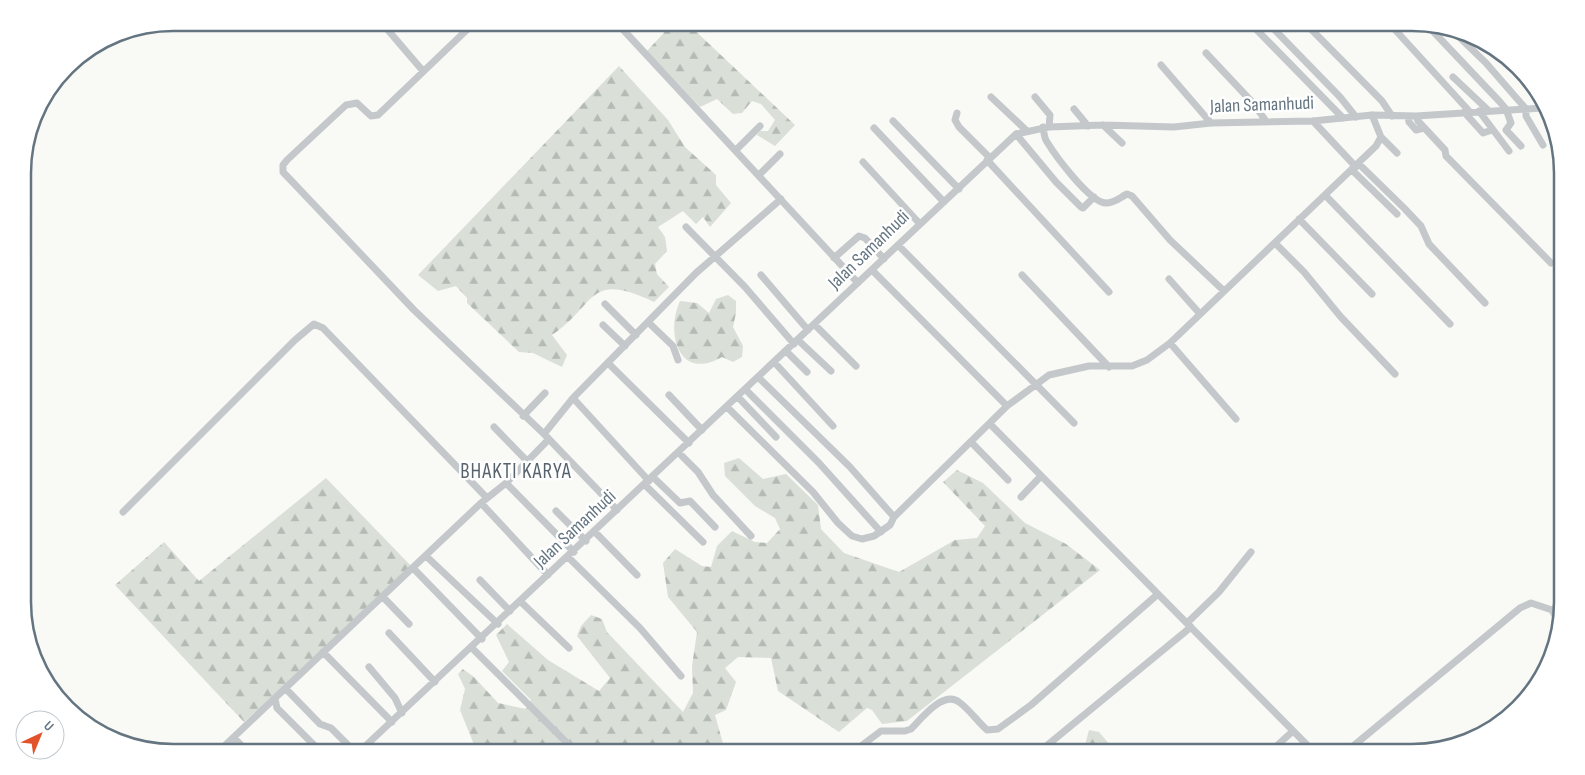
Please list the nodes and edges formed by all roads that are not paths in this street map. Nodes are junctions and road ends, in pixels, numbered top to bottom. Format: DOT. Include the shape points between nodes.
graph roads {
  1 [pos="389,31"];
  2 [pos="465,31"];
  3 [pos="624,31"];
  4 [pos="1257,31"];
  5 [pos="1276,31"];
  6 [pos="1313,31"];
  7 [pos="1396,31"];
  8 [pos="1435,33"];
  9 [pos="1464,42"];
  10 [pos="1206,53"];
  11 [pos="1161,65"];
  12 [pos="423,71"];
  13 [pos="1453,77"];
  14 [pos="991,97"];
  15 [pos="1035,97"];
  16 [pos="1538,108"];
  17 [pos="1074,109"];
  18 [pos="1526,109"];
  19 [pos="1506,110"];
  20 [pos="1488,111"];
  21 [pos="1467,112"];
  22 [pos="1479,112"];
  23 [pos="957,113"];
  24 [pos="1372,115"];
  25 [pos="1392,116"];
  26 [pos="1408,116"];
  27 [pos="1416,116"];
  28 [pos="1343,118"];
  29 [pos="1356,118"];
  30 [pos="893,121"];
  31 [pos="1266,121"];
  32 [pos="1313,121"];
  33 [pos="1211,123"];
  34 [pos="1103,125"];
  35 [pos="760,126"];
  36 [pos="1088,126"];
  37 [pos="1046,127"];
  38 [pos="874,128"];
  39 [pos="1424,128"];
  40 [pos="1492,130"];
  41 [pos="1027,131"];
  42 [pos="1016,134"];
  43 [pos="1381,137"];
  44 [pos="1122,143"];
  45 [pos="1543,144"];
  46 [pos="1521,146"];
  47 [pos="736,150"];
  48 [pos="1509,151"];
  49 [pos="1397,153"];
  50 [pos="780,154"];
  51 [pos="988,159"];
  52 [pos="862,162"];
  53 [pos="1356,167"];
  54 [pos="759,175"];
  55 [pos="959,188"];
  56 [pos="1325,195"];
  57 [pos="1094,197"];
  58 [pos="781,199"];
  59 [pos="944,202"];
  60 [pos="1397,214"];
  61 [pos="1299,220"];
  62 [pos="920,224"];
  63 [pos="686,227"];
  64 [pos="1274,243"];
  65 [pos="898,245"];
  66 [pos="714,257"];
  67 [pos="834,258"];
  68 [pos="884,259"];
  69 [pos="1551,263"];
  70 [pos="872,270"];
  71 [pos="760,275"];
  72 [pos="1022,275"];
  73 [pos="1169,279"];
  74 [pos="858,282"];
  75 [pos="1224,291"];
  76 [pos="1108,292"];
  77 [pos="1372,294"];
  78 [pos="1486,303"];
  79 [pos="605,304"];
  80 [pos="1200,314"];
  81 [pos="648,322"];
  82 [pos="814,324"];
  83 [pos="1450,324"];
  84 [pos="603,325"];
  85 [pos="808,330"];
  86 [pos="636,335"];
  87 [pos="796,342"];
  88 [pos="1170,343"];
  89 [pos="625,346"];
  90 [pos="786,350"];
  91 [pos="678,360"];
  92 [pos="774,362"];
  93 [pos="608,364"];
  94 [pos="856,366"];
  95 [pos="1109,367"];
  96 [pos="831,371"];
  97 [pos="807,372"];
  98 [pos="1395,374"];
  99 [pos="758,378"];
  100 [pos="1035,384"];
  101 [pos="745,389"];
  102 [pos="545,393"];
  103 [pos="669,395"];
  104 [pos="738,396"];
  105 [pos="573,398"];
  106 [pos="1007,406"];
  107 [pos="727,407"];
  108 [pos="523,416"];
  109 [pos="1236,419"];
  110 [pos="1074,422"];
  111 [pos="990,424"];
  112 [pos="833,426"];
  113 [pos="494,427"];
  114 [pos="702,430"];
  115 [pos="546,437"];
  116 [pos="776,437"];
  117 [pos="971,442"];
  118 [pos="689,443"];
  119 [pos="679,452"];
  120 [pos="527,461"];
  121 [pos="1041,476"];
  122 [pos="1008,480"];
  123 [pos="649,481"];
  124 [pos="506,483"];
  125 [pos="1021,496"];
  126 [pos="484,501"];
  127 [pos="618,510"];
  128 [pos="556,511"];
  129 [pos="123,512"];
  130 [pos="894,517"];
  131 [pos="716,527"];
  132 [pos="595,532"];
  133 [pos="881,532"];
  134 [pos="751,536"];
  135 [pos="586,541"];
  136 [pos="703,542"];
  137 [pos="1251,552"];
  138 [pos="571,555"];
  139 [pos="426,556"];
  140 [pos="413,568"];
  141 [pos="637,574"];
  142 [pos="548,575"];
  143 [pos="480,580"];
  144 [pos="1158,594"];
  145 [pos="383,597"];
  146 [pos="521,602"];
  147 [pos="1552,610"];
  148 [pos="510,611"];
  149 [pos="1553,613"];
  150 [pos="409,624"];
  151 [pos="498,624"];
  152 [pos="1189,625"];
  153 [pos="389,633"];
  154 [pos="482,638"];
  155 [pos="472,648"];
  156 [pos="569,648"];
  157 [pos="323,652"];
  158 [pos="369,667"];
  159 [pos="682,676"];
  160 [pos="435,682"];
  161 [pos="286,689"];
  162 [pos="275,699"];
  163 [pos="402,713"];
  164 [pos="392,722"];
  165 [pos="1294,731"];
  166 [pos="234,738"];
  167 [pos="864,743"];
  168 [pos="1049,743"];
  169 [pos="1280,743"];
  170 [pos="1306,743"];
  171 [pos="1357,743"];
  172 [pos="227,744"];
  173 [pos="240,744"];
  174 [pos="313,744"];
  175 [pos="347,744"];
  176 [pos="368,744"];
  177 [pos="568,744"];
  1 -- 12 [label="street"];
  2 -- 12 [label="street"];
  3 -- 47 [label="street"];
  4 -- 28 [label="street"];
  5 -- 29 [label="street"];
  6 -- 25 [label="street" via="1382,101"];
  7 -- 21 [label="street"];
  8 -- 19 [label="street"];
  9 -- 18 [label="street"];
  10 -- 31 [label="street"];
  11 -- 33 [label="street"];
  12 -- 108 [label="street" via="378,115 370,116 357,102 346,105 287,160 283,172 414,310"];
  13 -- 20 [label="street"];
  14 -- 41 [label="street"];
  15 -- 37 [label="street" via="1050,115"];
  16 -- 18 [label="street, Jalan Samanhudi"];
  17 -- 36 [label="street"];
  18 -- 19 [label="street, Jalan Samanhudi"];
  18 -- 45 [label="street" via="1526,116"];
  19 -- 20 [label="street, Jalan Samanhudi"];
  19 -- 46 [label="street" via="1510,122 1506,130"];
  20 -- 22 [label="street, Jalan Samanhudi"];
  21 -- 22 [label="street, Jalan Samanhudi"];
  21 -- 27 [label="street, Jalan Samanhudi"];
  21 -- 40 [label="street" via="1480,132 1486,134"];
  22 -- 40 [label="street"];
  23 -- 51 [label="street" via="960,127"];
  24 -- 25 [label="street, Jalan Samanhudi"];
  24 -- 29 [label="street, Jalan Samanhudi"];
  24 -- 43 [label="street"];
  25 -- 26 [label="street, Jalan Samanhudi"];
  26 -- 27 [label="street, Jalan Samanhudi"];
  26 -- 39 [label="street" via="1416,130"];
  27 -- 39 [label="street"];
  28 -- 29 [label="street, Jalan Samanhudi"];
  28 -- 32 [label="street, Jalan Samanhudi"];
  30 -- 55 [label="street"];
  31 -- 32 [label="street, Jalan Samanhudi"];
  31 -- 33 [label="street, Jalan Samanhudi"];
  32 -- 53 [label="street"];
  33 -- 34 [label="street, Jalan Samanhudi" via="1174,127"];
  34 -- 36 [label="street, Jalan Samanhudi"];
  34 -- 44 [label="street"];
  35 -- 47 [label="street"];
  36 -- 37 [label="street, Jalan Samanhudi"];
  37 -- 41 [label="street, Jalan Samanhudi"];
  37 -- 57 [label="street" via="1046,140 1080,185"];
  38 -- 59 [label="street"];
  39 -- 69 [label="street" via="1445,150 1446,156"];
  40 -- 48 [label="street"];
  41 -- 42 [label="street, Jalan Samanhudi"];
  42 -- 51 [label="street, Jalan Samanhudi"];
  42 -- 57 [label="street" via="1081,207 1084,208"];
  43 -- 49 [label="street"];
  43 -- 53 [label="street"];
  47 -- 54 [label="street"];
  50 -- 54 [label="street"];
  51 -- 55 [label="street, Jalan Samanhudi"];
  51 -- 76 [label="street"];
  52 -- 62 [label="street"];
  53 -- 56 [label="street"];
  53 -- 60 [label="street"];
  53 -- 78 [label="street" via="1404,208 1420,226 1429,244"];
  54 -- 58 [label="street"];
  55 -- 59 [label="street, Jalan Samanhudi"];
  56 -- 61 [label="street"];
  56 -- 83 [label="street"];
  57 -- 75 [label="street" via="1105,203 1127,194 1132,196 1170,240"];
  58 -- 66 [label="street"];
  58 -- 67 [label="street"];
  59 -- 62 [label="street, Jalan Samanhudi"];
  61 -- 64 [label="street"];
  61 -- 77 [label="street"];
  62 -- 65 [label="street, Jalan Samanhudi"];
  63 -- 66 [label="street"];
  64 -- 75 [label="street"];
  64 -- 98 [label="street"];
  65 -- 68 [label="street, Jalan Samanhudi"];
  65 -- 100 [label="street"];
  66 -- 81 [label="street"];
  66 -- 87 [label="street" via="782,328 782,332"];
  67 -- 68 [label="street" via="860,236"];
  67 -- 74 [label="street"];
  68 -- 70 [label="street, Jalan Samanhudi"];
  70 -- 74 [label="street, Jalan Samanhudi"];
  70 -- 106 [label="street"];
  71 -- 85 [label="street"];
  72 -- 95 [label="street"];
  73 -- 80 [label="street"];
  74 -- 82 [label="street, Jalan Samanhudi"];
  75 -- 80 [label="street"];
  79 -- 86 [label="street"];
  80 -- 88 [label="street"];
  81 -- 86 [label="street"];
  81 -- 91 [label="street" via="673,346"];
  82 -- 85 [label="street, Jalan Samanhudi"];
  82 -- 94 [label="street"];
  84 -- 89 [label="street"];
  85 -- 87 [label="street, Jalan Samanhudi"];
  86 -- 89 [label="street"];
  87 -- 90 [label="street, Jalan Samanhudi"];
  87 -- 96 [label="street"];
  88 -- 95 [label="street" via="1147,360 1132,366"];
  88 -- 109 [label="street"];
  89 -- 93 [label="street"];
  90 -- 92 [label="street, Jalan Samanhudi"];
  90 -- 97 [label="street"];
  92 -- 99 [label="street, Jalan Samanhudi"];
  92 -- 112 [label="street"];
  93 -- 105 [label="street"];
  93 -- 118 [label="street"];
  95 -- 100 [label="street" via="1067,370 1049,375"];
  99 -- 101 [label="street, Jalan Samanhudi"];
  99 -- 130 [label="street" via="850,467"];
  100 -- 106 [label="street"];
  100 -- 110 [label="street"];
  101 -- 104 [label="street, Jalan Samanhudi"];
  101 -- 133 [label="street" via="819,463"];
  102 -- 108 [label="street"];
  103 -- 114 [label="street"];
  104 -- 107 [label="street, Jalan Samanhudi"];
  104 -- 116 [label="street"];
  105 -- 115 [label="street"];
  105 -- 123 [label="street"];
  106 -- 111 [label="street"];
  107 -- 114 [label="street, Jalan Samanhudi"];
  107 -- 133 [label="street" via="813,492 852,536 868,538"];
  108 -- 115 [label="street"];
  111 -- 117 [label="street"];
  111 -- 121 [label="street"];
  113 -- 120 [label="street"];
  114 -- 118 [label="street, Jalan Samanhudi"];
  115 -- 120 [label="street"];
  115 -- 127 [label="street"];
  117 -- 122 [label="street"];
  117 -- 130 [label="street"];
  118 -- 119 [label="street, Jalan Samanhudi"];
  119 -- 123 [label="street, Jalan Samanhudi"];
  119 -- 134 [label="street"];
  120 -- 124 [label="street"];
  121 -- 125 [label="street"];
  121 -- 144 [label="street"];
  123 -- 127 [label="street, Jalan Samanhudi"];
  123 -- 131 [label="street" via="680,503 690,501"];
  123 -- 136 [label="street"];
  124 -- 126 [label="street"];
  124 -- 138 [label="street"];
  126 -- 129 [label="street" via="323,328 314,324"];
  126 -- 139 [label="street"];
  126 -- 142 [label="street"];
  127 -- 132 [label="street, Jalan Samanhudi"];
  128 -- 135 [label="street"];
  130 -- 133 [label="street"];
  132 -- 135 [label="street, Jalan Samanhudi"];
  132 -- 141 [label="street"];
  135 -- 138 [label="street, Jalan Samanhudi"];
  137 -- 152 [label="street"];
  138 -- 142 [label="street, Jalan Samanhudi"];
  138 -- 159 [label="street"];
  139 -- 140 [label="street"];
  139 -- 151 [label="street"];
  140 -- 145 [label="street"];
  140 -- 154 [label="street"];
  142 -- 146 [label="street, Jalan Samanhudi"];
  143 -- 148 [label="street"];
  144 -- 152 [label="street"];
  144 -- 167 [label="street" via="1031,705 998,729 987,730 959,701 952,698 946,699 911,729 881,731"];
  145 -- 150 [label="street"];
  145 -- 157 [label="street"];
  146 -- 148 [label="street, Jalan Samanhudi"];
  146 -- 156 [label="street"];
  147 -- 149 [label="street"];
  147 -- 171 [label="street" via="1532,603 1520,608"];
  148 -- 151 [label="street, Jalan Samanhudi"];
  151 -- 154 [label="street, Jalan Samanhudi"];
  152 -- 165 [label="street"];
  152 -- 168 [label="street"];
  153 -- 160 [label="street"];
  154 -- 155 [label="street, Jalan Samanhudi"];
  155 -- 160 [label="street, Jalan Samanhudi"];
  155 -- 177 [label="street"];
  157 -- 161 [label="street"];
  157 -- 164 [label="street"];
  158 -- 163 [label="street" via="392,693"];
  160 -- 163 [label="street, Jalan Samanhudi"];
  161 -- 162 [label="street"];
  161 -- 175 [label="street" via="320,724 331,728"];
  162 -- 166 [label="street"];
  162 -- 174 [label="street" via="276,707"];
  163 -- 164 [label="street, Jalan Samanhudi"];
  164 -- 176 [label="street, Jalan Samanhudi"];
  165 -- 169 [label="street"];
  165 -- 170 [label="street"];
  166 -- 172 [label="street"];
  166 -- 173 [label="street"];
}
